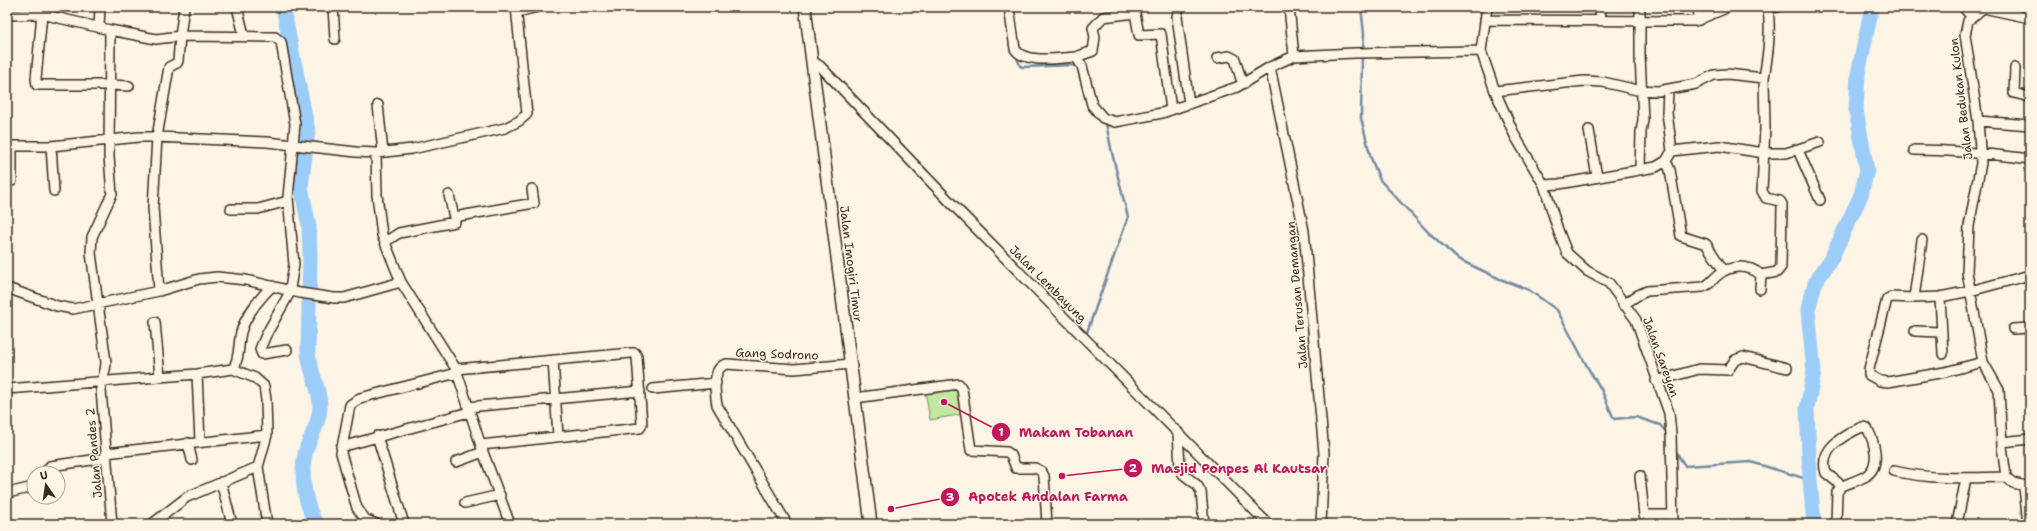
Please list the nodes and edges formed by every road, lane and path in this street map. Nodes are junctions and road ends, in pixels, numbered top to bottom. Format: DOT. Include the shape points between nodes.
graph roads {
  1 [pos="100,7"];
  2 [pos="184,7"];
  3 [pos="237,7"];
  4 [pos="333,7"];
  5 [pos="538,7"];
  6 [pos="805,7"];
  7 [pos="1010,7"];
  8 [pos="1179,7"];
  9 [pos="1289,7"];
  10 [pos="1487,7"];
  11 [pos="1600,7"];
  12 [pos="1640,7"];
  13 [pos="1698,7"];
  14 [pos="1766,7"];
  15 [pos="1778,7"];
  16 [pos="1964,7"];
  17 [pos="1726,8"];
  18 [pos="1984,8"];
  19 [pos="516,9"];
  20 [pos="1126,10"];
  21 [pos="37,12"];
  22 [pos="7,15"];
  23 [pos="1972,16"];
  24 [pos="2030,18"];
  25 [pos="1485,20"];
  26 [pos="1699,20"];
  27 [pos="1601,21"];
  28 [pos="1640,21"];
  29 [pos="99,27"];
  30 [pos="110,30"];
  31 [pos="1179,31"];
  32 [pos="1161,34"];
  33 [pos="244,35"];
  34 [pos="180,36"];
  35 [pos="335,39"];
  36 [pos="1481,51"];
  37 [pos="1294,56"];
  38 [pos="1076,57"];
  39 [pos="1217,58"];
  40 [pos="812,61"];
  41 [pos="1270,67"];
  42 [pos="2015,68"];
  43 [pos="1764,78"];
  44 [pos="1245,83"];
  45 [pos="107,85"];
  46 [pos="129,86"];
  47 [pos="1641,90"];
  48 [pos="1668,90"];
  49 [pos="1495,92"];
  50 [pos="2030,97"];
  51 [pos="1189,104"];
  52 [pos="378,105"];
  53 [pos="1171,110"];
  54 [pos="1978,121"];
  55 [pos="2030,125"];
  56 [pos="1589,130"];
  57 [pos="158,137"];
  58 [pos="109,140"];
  59 [pos="1820,142"];
  60 [pos="296,145"];
  61 [pos="10,146"];
  62 [pos="51,146"];
  63 [pos="1798,150"];
  64 [pos="1914,150"];
  65 [pos="1672,151"];
  66 [pos="379,153"];
  67 [pos="1764,153"];
  68 [pos="1981,155"];
  69 [pos="2030,159"];
  70 [pos="1666,161"];
  71 [pos="1640,169"];
  72 [pos="1597,177"];
  73 [pos="12,182"];
  74 [pos="1544,185"];
  75 [pos="532,189"];
  76 [pos="54,191"];
  77 [pos="449,195"];
  78 [pos="1820,200"];
  79 [pos="288,201"];
  80 [pos="231,209"];
  81 [pos="454,217"];
  82 [pos="1922,240"];
  83 [pos="385,242"];
  84 [pos="1724,271"];
  85 [pos="1760,275"];
  86 [pos="2030,275"];
  87 [pos="401,282"];
  88 [pos="272,286"];
  89 [pos="7,288"];
  90 [pos="1760,289"];
  91 [pos="159,291"];
  92 [pos="290,291"];
  93 [pos="1970,291"];
  94 [pos="1940,297"];
  95 [pos="1914,298"];
  96 [pos="98,304"];
  97 [pos="1623,305"];
  98 [pos="154,322"];
  99 [pos="2030,328"];
  100 [pos="2013,329"];
  101 [pos="1916,332"];
  102 [pos="1941,332"];
  103 [pos="287,350"];
  104 [pos="1943,354"];
  105 [pos="553,360"];
  106 [pos="1983,362"];
  107 [pos="851,364"];
  108 [pos="1787,368"];
  109 [pos="233,369"];
  110 [pos="457,371"];
  111 [pos="197,374"];
  112 [pos="160,377"];
  113 [pos="101,380"];
  114 [pos="1656,381"];
  115 [pos="716,383"];
  116 [pos="7,389"];
  117 [pos="654,389"];
  118 [pos="640,391"];
  119 [pos="855,398"];
  120 [pos="555,399"];
  121 [pos="469,410"];
  122 [pos="1178,432"];
  123 [pos="267,435"];
  124 [pos="377,436"];
  125 [pos="558,436"];
  126 [pos="2030,439"];
  127 [pos="200,442"];
  128 [pos="2002,442"];
  129 [pos="188,443"];
  130 [pos="341,447"];
  131 [pos="482,449"];
  132 [pos="106,455"];
  133 [pos="192,460"];
  134 [pos="456,462"];
  135 [pos="55,465"];
  136 [pos="258,467"];
  137 [pos="1894,471"];
  138 [pos="1640,476"];
  139 [pos="2006,477"];
  140 [pos="1966,478"];
  141 [pos="221,482"];
  142 [pos="1842,486"];
  143 [pos="2027,487"];
  144 [pos="26,489"];
  145 [pos="7,493"];
  146 [pos="500,495"];
  147 [pos="466,503"];
  148 [pos="162,520"];
  149 [pos="1673,520"];
  150 [pos="112,524"];
  151 [pos="152,524"];
  152 [pos="232,524"];
  153 [pos="265,524"];
  154 [pos="376,524"];
  155 [pos="404,524"];
  156 [pos="510,524"];
  157 [pos="787,524"];
  158 [pos="871,524"];
  159 [pos="1047,524"];
  160 [pos="1204,524"];
  161 [pos="1268,524"];
  162 [pos="1321,524"];
  163 [pos="1836,524"];
  164 [pos="1957,524"];
  165 [pos="2028,524"];
  1 -- 29 [label="street"];
  2 -- 34 [label="street"];
  3 -- 33 [label="street"];
  4 -- 35 [label="street"];
  5 -- 19 [label="street"];
  6 -- 40 [label="main road, Jalan Imogiri Timur"];
  7 -- 38 [label="street" via="1015,49 1018,54 1029,58"];
  8 -- 31 [label="street"];
  9 -- 37 [label="street"];
  10 -- 25 [label="street, Jalan Sareyan"];
  11 -- 27 [label="street"];
  12 -- 28 [label="street"];
  13 -- 26 [label="street"];
  14 -- 15 [label="street"];
  14 -- 43 [label="street" via="1770,24"];
  16 -- 23 [label="street"];
  17 -- 26 [label="street"];
  18 -- 23 [label="street"];
  18 -- 24 [label="street"];
  19 -- 66 [label="street" via="527,114 525,117 505,128 412,149"];
  20 -- 32 [label="street" via="1135,13 1139,35"];
  20 -- 38 [label="street" via="1103,17 1093,28 1093,51"];
  21 -- 22 [label="street"];
  21 -- 29 [label="street"];
  21 -- 45 [label="street" via="37,85"];
  23 -- 54 [label="street, Jalan Bedukan Kulon" via="1966,26 1965,45"];
  25 -- 27 [label="street"];
  25 -- 36 [label="street, Jalan Sareyan"];
  26 -- 28 [label="street"];
  27 -- 28 [label="street"];
  28 -- 47 [label="street"];
  29 -- 30 [label="street"];
  30 -- 34 [label="street" via="156,39"];
  30 -- 45 [label="street, Jalan Pandes 2"];
  31 -- 32 [label="street"];
  31 -- 51 [label="street"];
  32 -- 53 [label="street"];
  33 -- 34 [label="street"];
  33 -- 60 [label="street" via="272,36 281,42 295,124"];
  34 -- 57 [label="street" via="178,61 169,67"];
  36 -- 37 [label="street"];
  36 -- 49 [label="street, Jalan Sareyan"];
  37 -- 41 [label="street"];
  38 -- 53 [label="street" via="1082,66 1092,105 1103,118 1115,122"];
  39 -- 44 [label="street" via="1229,56 1236,59 1241,79"];
  40 -- 107 [label="main road, Jalan Imogiri Timur"];
  40 -- 122 [label="street, Jalan Lembayung" via="820,66 954,206"];
  41 -- 44 [label="street"];
  41 -- 162 [label="street, Jalan Terusan Demangan" via="1304,231 1324,453"];
  42 -- 50 [label="street" via="2014,93"];
  43 -- 48 [label="street" via="1733,74 1714,75 1696,84"];
  43 -- 67 [label="street"];
  44 -- 51 [label="street"];
  45 -- 46 [label="street"];
  45 -- 58 [label="street, Jalan Pandes 2"];
  47 -- 48 [label="street"];
  47 -- 49 [label="street" via="1584,81"];
  47 -- 71 [label="street" via="1643,120"];
  48 -- 65 [label="street" via="1667,112"];
  49 -- 74 [label="street, Jalan Sareyan" via="1515,136"];
  51 -- 53 [label="street"];
  52 -- 66 [label="street"];
  54 -- 55 [label="street"];
  54 -- 68 [label="street, Jalan Bedukan Kulon"];
  56 -- 72 [label="street"];
  57 -- 58 [label="street"];
  57 -- 60 [label="street"];
  57 -- 91 [label="street" via="153,207"];
  58 -- 62 [label="street"];
  58 -- 96 [label="street, Jalan Pandes 2" via="112,194 92,237 91,246"];
  59 -- 63 [label="street"];
  60 -- 66 [label="street"];
  60 -- 79 [label="street"];
  61 -- 62 [label="street"];
  61 -- 73 [label="street"];
  62 -- 76 [label="street"];
  63 -- 67 [label="street"];
  63 -- 78 [label="street"];
  64 -- 68 [label="street" via="1971,152"];
  65 -- 67 [label="street" via="1720,146"];
  65 -- 70 [label="street"];
  66 -- 83 [label="street" via="377,195"];
  67 -- 85 [label="street" via="1762,194 1766,198 1781,201 1782,205 1781,267 1777,272"];
  68 -- 69 [label="street"];
  68 -- 93 [label="street, Jalan Bedukan Kulon" via="1981,170 1967,241"];
  70 -- 71 [label="street" via="1661,165"];
  70 -- 84 [label="street" via="1670,170 1680,236 1706,244"];
  71 -- 72 [label="street"];
  72 -- 74 [label="street"];
  74 -- 97 [label="street, Jalan Sareyan" via="1567,253 1587,271 1609,283"];
  75 -- 81 [label="street" via="534,207"];
  77 -- 81 [label="street"];
  79 -- 80 [label="street" via="258,209"];
  79 -- 92 [label="street" via="294,252"];
  81 -- 83 [label="street" via="455,222 399,233"];
  82 -- 95 [label="street"];
  83 -- 87 [label="street"];
  84 -- 85 [label="street" via="1741,267"];
  84 -- 97 [label="street" via="1711,284 1647,291"];
  85 -- 90 [label="street"];
  86 -- 93 [label="street"];
  87 -- 92 [label="street" via="344,298"];
  87 -- 110 [label="street"];
  88 -- 91 [label="street" via="231,277 217,277 199,279"];
  88 -- 92 [label="street"];
  88 -- 109 [label="street" via="258,300 248,317"];
  89 -- 96 [label="street" via="73,309"];
  91 -- 96 [label="street"];
  92 -- 103 [label="street" via="260,349 265,355"];
  93 -- 94 [label="street"];
  93 -- 106 [label="street, Jalan Bedukan Kulon"];
  94 -- 95 [label="street"];
  94 -- 102 [label="street"];
  95 -- 106 [label="street" via="1887,299 1869,375 1888,382"];
  96 -- 113 [label="street, Jalan Pandes 2" via="106,362"];
  97 -- 114 [label="street, Jalan Sareyan" via="1636,320"];
  98 -- 112 [label="street"];
  99 -- 100 [label="street"];
  101 -- 102 [label="street"];
  102 -- 104 [label="street"];
  105 -- 110 [label="street"];
  105 -- 118 [label="street" via="633,353 637,358"];
  105 -- 120 [label="street"];
  106 -- 128 [label="street, Jalan Bedukan Kulon" via="1999,390"];
  107 -- 115 [label="street, Gang Sodrono" via="794,369 724,364 718,369"];
  107 -- 119 [label="main road, Jalan Imogiri Timur"];
  108 -- 114 [label="street" via="1743,357 1735,360 1728,370 1699,370"];
  109 -- 111 [label="street"];
  109 -- 123 [label="street" via="255,378 264,386"];
  110 -- 121 [label="street"];
  110 -- 130 [label="street" via="353,401 349,408"];
  111 -- 112 [label="street"];
  111 -- 127 [label="street"];
  112 -- 113 [label="street"];
  113 -- 116 [label="street"];
  113 -- 132 [label="street, Jalan Pandes 2"];
  114 -- 149 [label="street, Jalan Sareyan" via="1669,413"];
  115 -- 117 [label="street"];
  115 -- 157 [label="street" via="717,405"];
  118 -- 120 [label="street"];
  118 -- 125 [label="street" via="640,428"];
  119 -- 158 [label="main road, Jalan Imogiri Timur"];
  119 -- 159 [label="street" via="959,384 972,450 1008,452 1013,457 1016,468 1035,468 1041,471 1044,476"];
  120 -- 121 [label="street"];
  120 -- 125 [label="street"];
  121 -- 124 [label="street"];
  121 -- 131 [label="street"];
  122 -- 160 [label="street" via="1180,467 1183,474 1197,485 1201,492"];
  122 -- 161 [label="street, Jalan Lembayung"];
  123 -- 127 [label="street"];
  123 -- 136 [label="street"];
  124 -- 130 [label="street"];
  124 -- 155 [label="street"];
  125 -- 131 [label="street"];
  126 -- 128 [label="street"];
  127 -- 129 [label="street"];
  128 -- 139 [label="street, Jalan Bedukan Kulon"];
  129 -- 132 [label="street"];
  129 -- 133 [label="street"];
  130 -- 154 [label="street" via="357,508 365,519"];
  131 -- 134 [label="street"];
  131 -- 146 [label="street"];
  132 -- 135 [label="street"];
  132 -- 150 [label="street, Jalan Pandes 2"];
  136 -- 141 [label="street"];
  136 -- 153 [label="street"];
  137 -- 140 [label="street" via="1927,478"];
  138 -- 149 [label="street" via="1644,515"];
  139 -- 140 [label="street"];
  139 -- 143 [label="street" via="2013,483"];
  140 -- 164 [label="street"];
  141 -- 148 [label="street" via="187,496"];
  141 -- 152 [label="street"];
  142 -- 142 [label="street" via="1826,473 1825,458 1834,444 1845,435 1865,427 1875,445 1871,470 1867,475"];
  142 -- 163 [label="street" via="1838,492"];
  143 -- 165 [label="street"];
  144 -- 145 [label="street"];
  146 -- 147 [label="street"];
  146 -- 156 [label="street"];
  148 -- 151 [label="street"];
}
